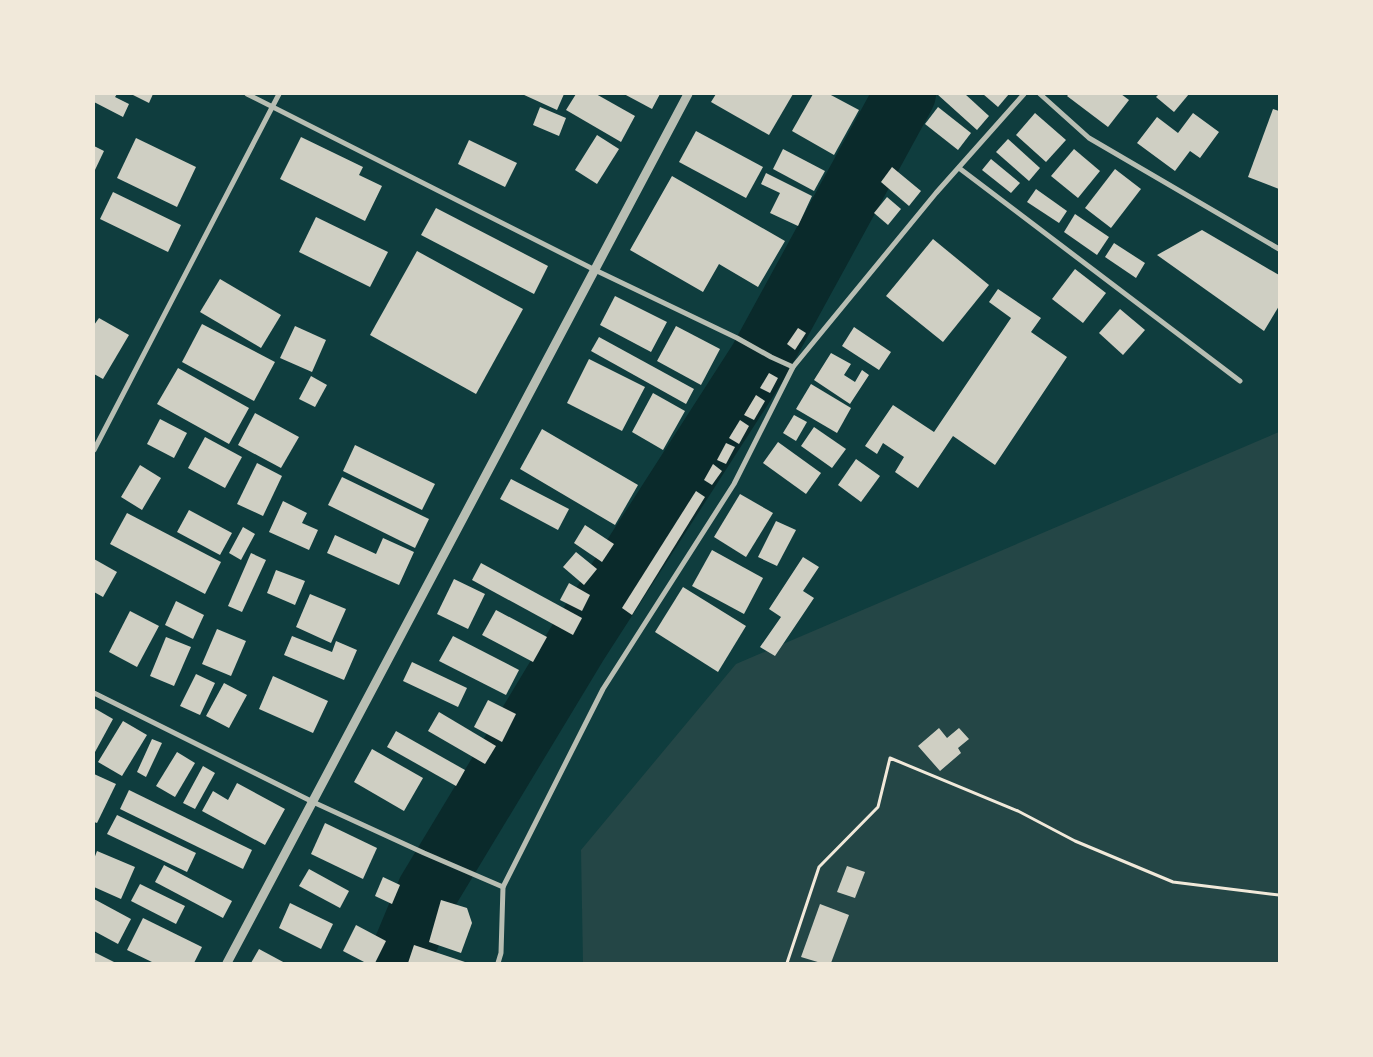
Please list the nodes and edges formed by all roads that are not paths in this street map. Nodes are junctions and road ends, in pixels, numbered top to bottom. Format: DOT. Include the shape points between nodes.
graph roads {
  1 [pos="247,94"];
  2 [pos="279,94"];
  3 [pos="688,94"];
  4 [pos="1024,94"];
  5 [pos="1040,94"];
  6 [pos="272,107"];
  7 [pos="959,168"];
  8 [pos="1279,249"];
  9 [pos="595,270"];
  10 [pos="793,367"];
  11 [pos="1240,381"];
  12 [pos="94,450"];
  13 [pos="94,693"];
  14 [pos="313,802"];
  15 [pos="503,887"];
  16 [pos="227,963"];
  17 [pos="498,963"];
  1 -- 6 [label="street"];
  2 -- 6 [label="street"];
  3 -- 9 [label="street"];
  4 -- 7 [label="street"];
  5 -- 8 [label="street" via="1089,138"];
  6 -- 9 [label="street"];
  6 -- 12 [label="street"];
  7 -- 10 [label="street"];
  7 -- 11 [label="street"];
  9 -- 10 [label="street"];
  9 -- 14 [label="street"];
  10 -- 15 [label="street" via="734,484 603,689"];
  13 -- 14 [label="street"];
  14 -- 15 [label="street"];
  14 -- 16 [label="street"];
  15 -- 17 [label="street"];
}
